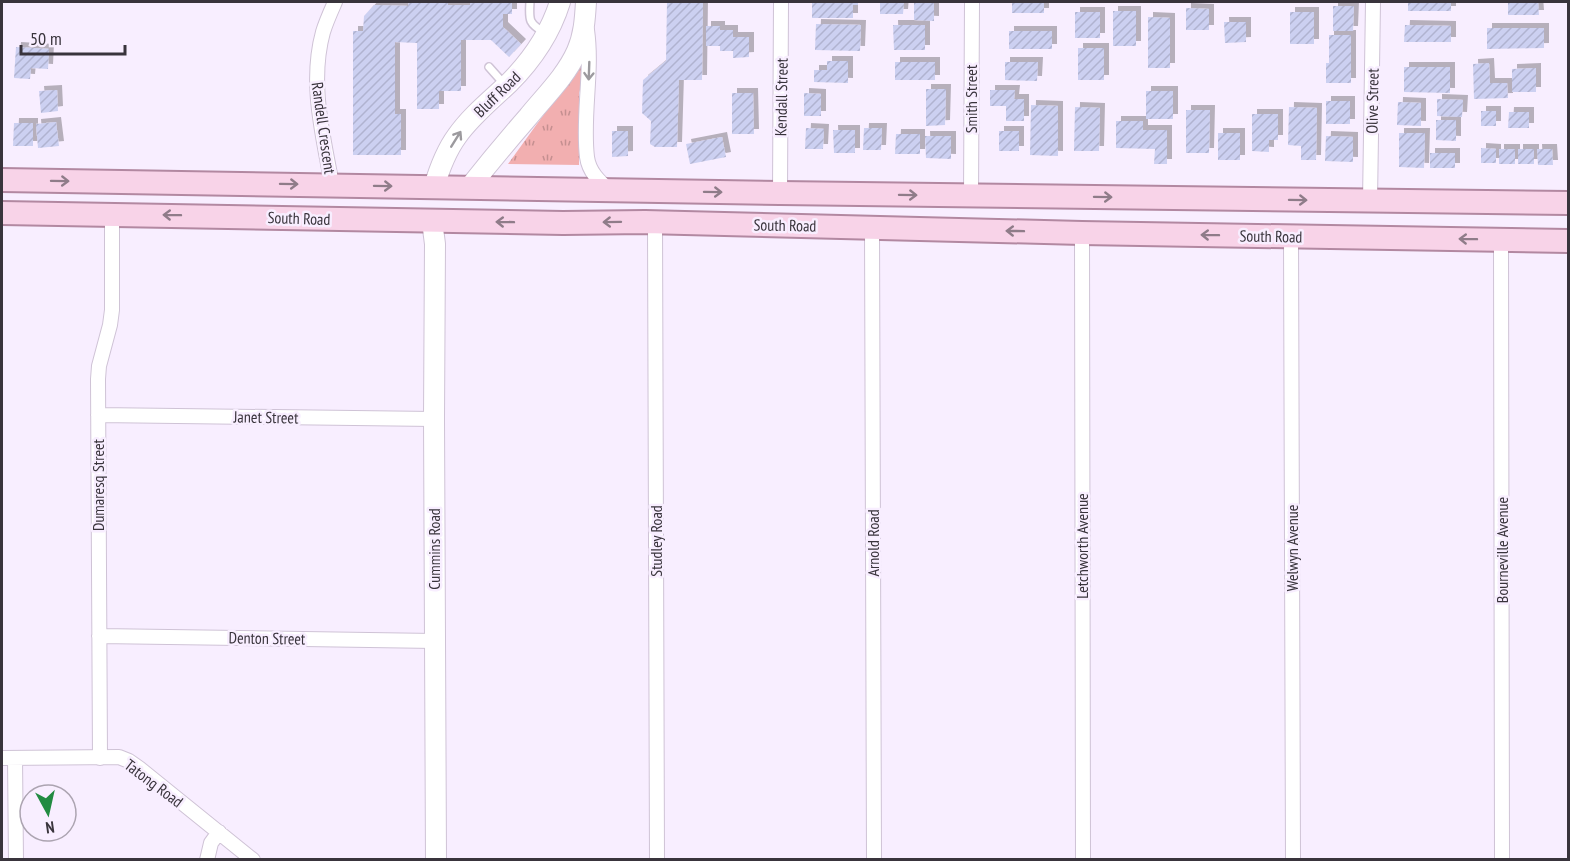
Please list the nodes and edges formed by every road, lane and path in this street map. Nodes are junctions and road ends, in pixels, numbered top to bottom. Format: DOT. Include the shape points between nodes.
graph roads {
  1 [pos="335,2"];
  2 [pos="530,2"];
  3 [pos="560,2"];
  4 [pos="781,2"];
  5 [pos="972,2"];
  6 [pos="1373,2"];
  7 [pos="585,7"];
  8 [pos="547,34"];
  9 [pos="489,67"];
  10 [pos="506,86"];
  11 [pos="2,180"];
  12 [pos="332,185"];
  13 [pos="434,187"];
  14 [pos="470,188"];
  15 [pos="569,189"];
  16 [pos="610,190"];
  17 [pos="780,193"];
  18 [pos="971,196"];
  19 [pos="1370,201"];
  20 [pos="1569,203"];
  21 [pos="2,213"];
  22 [pos="112,214"];
  23 [pos="655,222"];
  24 [pos="568,223"];
  25 [pos="778,225"];
  26 [pos="437,227"];
  27 [pos="872,227"];
  28 [pos="1082,233"];
  29 [pos="1291,237"];
  30 [pos="1368,238"];
  31 [pos="1501,240"];
  32 [pos="1569,241"];
  33 [pos="98,415"];
  34 [pos="434,419"];
  35 [pos="99,636"];
  36 [pos="435,641"];
  37 [pos="8,758"];
  38 [pos="100,758"];
  39 [pos="219,832"];
  40 [pos="16,860"];
  41 [pos="207,860"];
  42 [pos="253,860"];
  43 [pos="436,860"];
  44 [pos="657,860"];
  45 [pos="874,860"];
  46 [pos="1083,860"];
  47 [pos="1293,860"];
  48 [pos="1502,860"];
  1 -- 12 [label="street, Randell Crescent" via="323,32 317,69 318,109"];
  2 -- 8 [label="lane" via="529,19"];
  3 -- 8 [label="main road, Bluff Road"];
  4 -- 17 [label="street, Kendall Street"];
  5 -- 18 [label="street, Smith Street"];
  6 -- 19 [label="street, Olive Street"];
  7 -- 14 [label="main road" via="577,53 551,91"];
  7 -- 16 [label="street, one-way" via="589,49 586,155 593,174"];
  8 -- 10 [label="main road, Bluff Road" via="536,53"];
  9 -- 10 [label="lane"];
  13 -- 10 [label="main road, Bluff Road, one-way" via="456,137"];
  11 -- 12 [label="main road, South Road, one-way"];
  12 -- 13 [label="main road, South Road, one-way"];
  13 -- 14 [label="main road, South Road"];
  13 -- 26 [label="main road" via="432,202"];
  14 -- 15 [label="main road, South Road"];
  14 -- 26 [label="main road"];
  15 -- 16 [label="main road, South Road"];
  15 -- 24 [label="main road"];
  16 -- 17 [label="main road, South Road, one-way"];
  17 -- 18 [label="main road, South Road, one-way"];
  17 -- 25 [label="main road"];
  18 -- 19 [label="main road, South Road, one-way"];
  19 -- 20 [label="main road, South Road"];
  19 -- 30 [label="main road"];
  21 -- 22 [label="main road, South Road"];
  26 -- 22 [label="main road, South Road, one-way"];
  22 -- 33 [label="street, Dumaresq Street" via="112,310 99,366"];
  23 -- 24 [label="main road, South Road, one-way"];
  23 -- 25 [label="main road, South Road"];
  23 -- 44 [label="street, Studley Road"];
  24 -- 26 [label="main road, South Road, one-way"];
  25 -- 27 [label="main road, South Road"];
  26 -- 34 [label="main road, Cummins Road"];
  28 -- 27 [label="main road, South Road, one-way"];
  27 -- 45 [label="street, Arnold Road"];
  29 -- 28 [label="main road, South Road, one-way"];
  28 -- 46 [label="street, Letchworth Avenue"];
  29 -- 30 [label="main road, South Road"];
  29 -- 47 [label="street, Welwyn Avenue"];
  31 -- 30 [label="main road, South Road, one-way"];
  31 -- 32 [label="main road, South Road"];
  31 -- 48 [label="street, Bourneville Avenue"];
  33 -- 34 [label="street, Janet Street"];
  33 -- 35 [label="street, Dumaresq Street"];
  34 -- 36 [label="main road, Cummins Road"];
  35 -- 36 [label="street, Denton Street"];
  35 -- 38 [label="street, Dumaresq Street"];
  36 -- 43 [label="main road, Cummins Road"];
  37 -- 38 [label="street, Tatong Road"];
  37 -- 40 [label="street"];
  38 -- 39 [label="street, Tatong Road" via="118,757 134,764"];
  39 -- 41 [label="street" via="211,843"];
  39 -- 42 [label="street, Tatong Road"];
}
